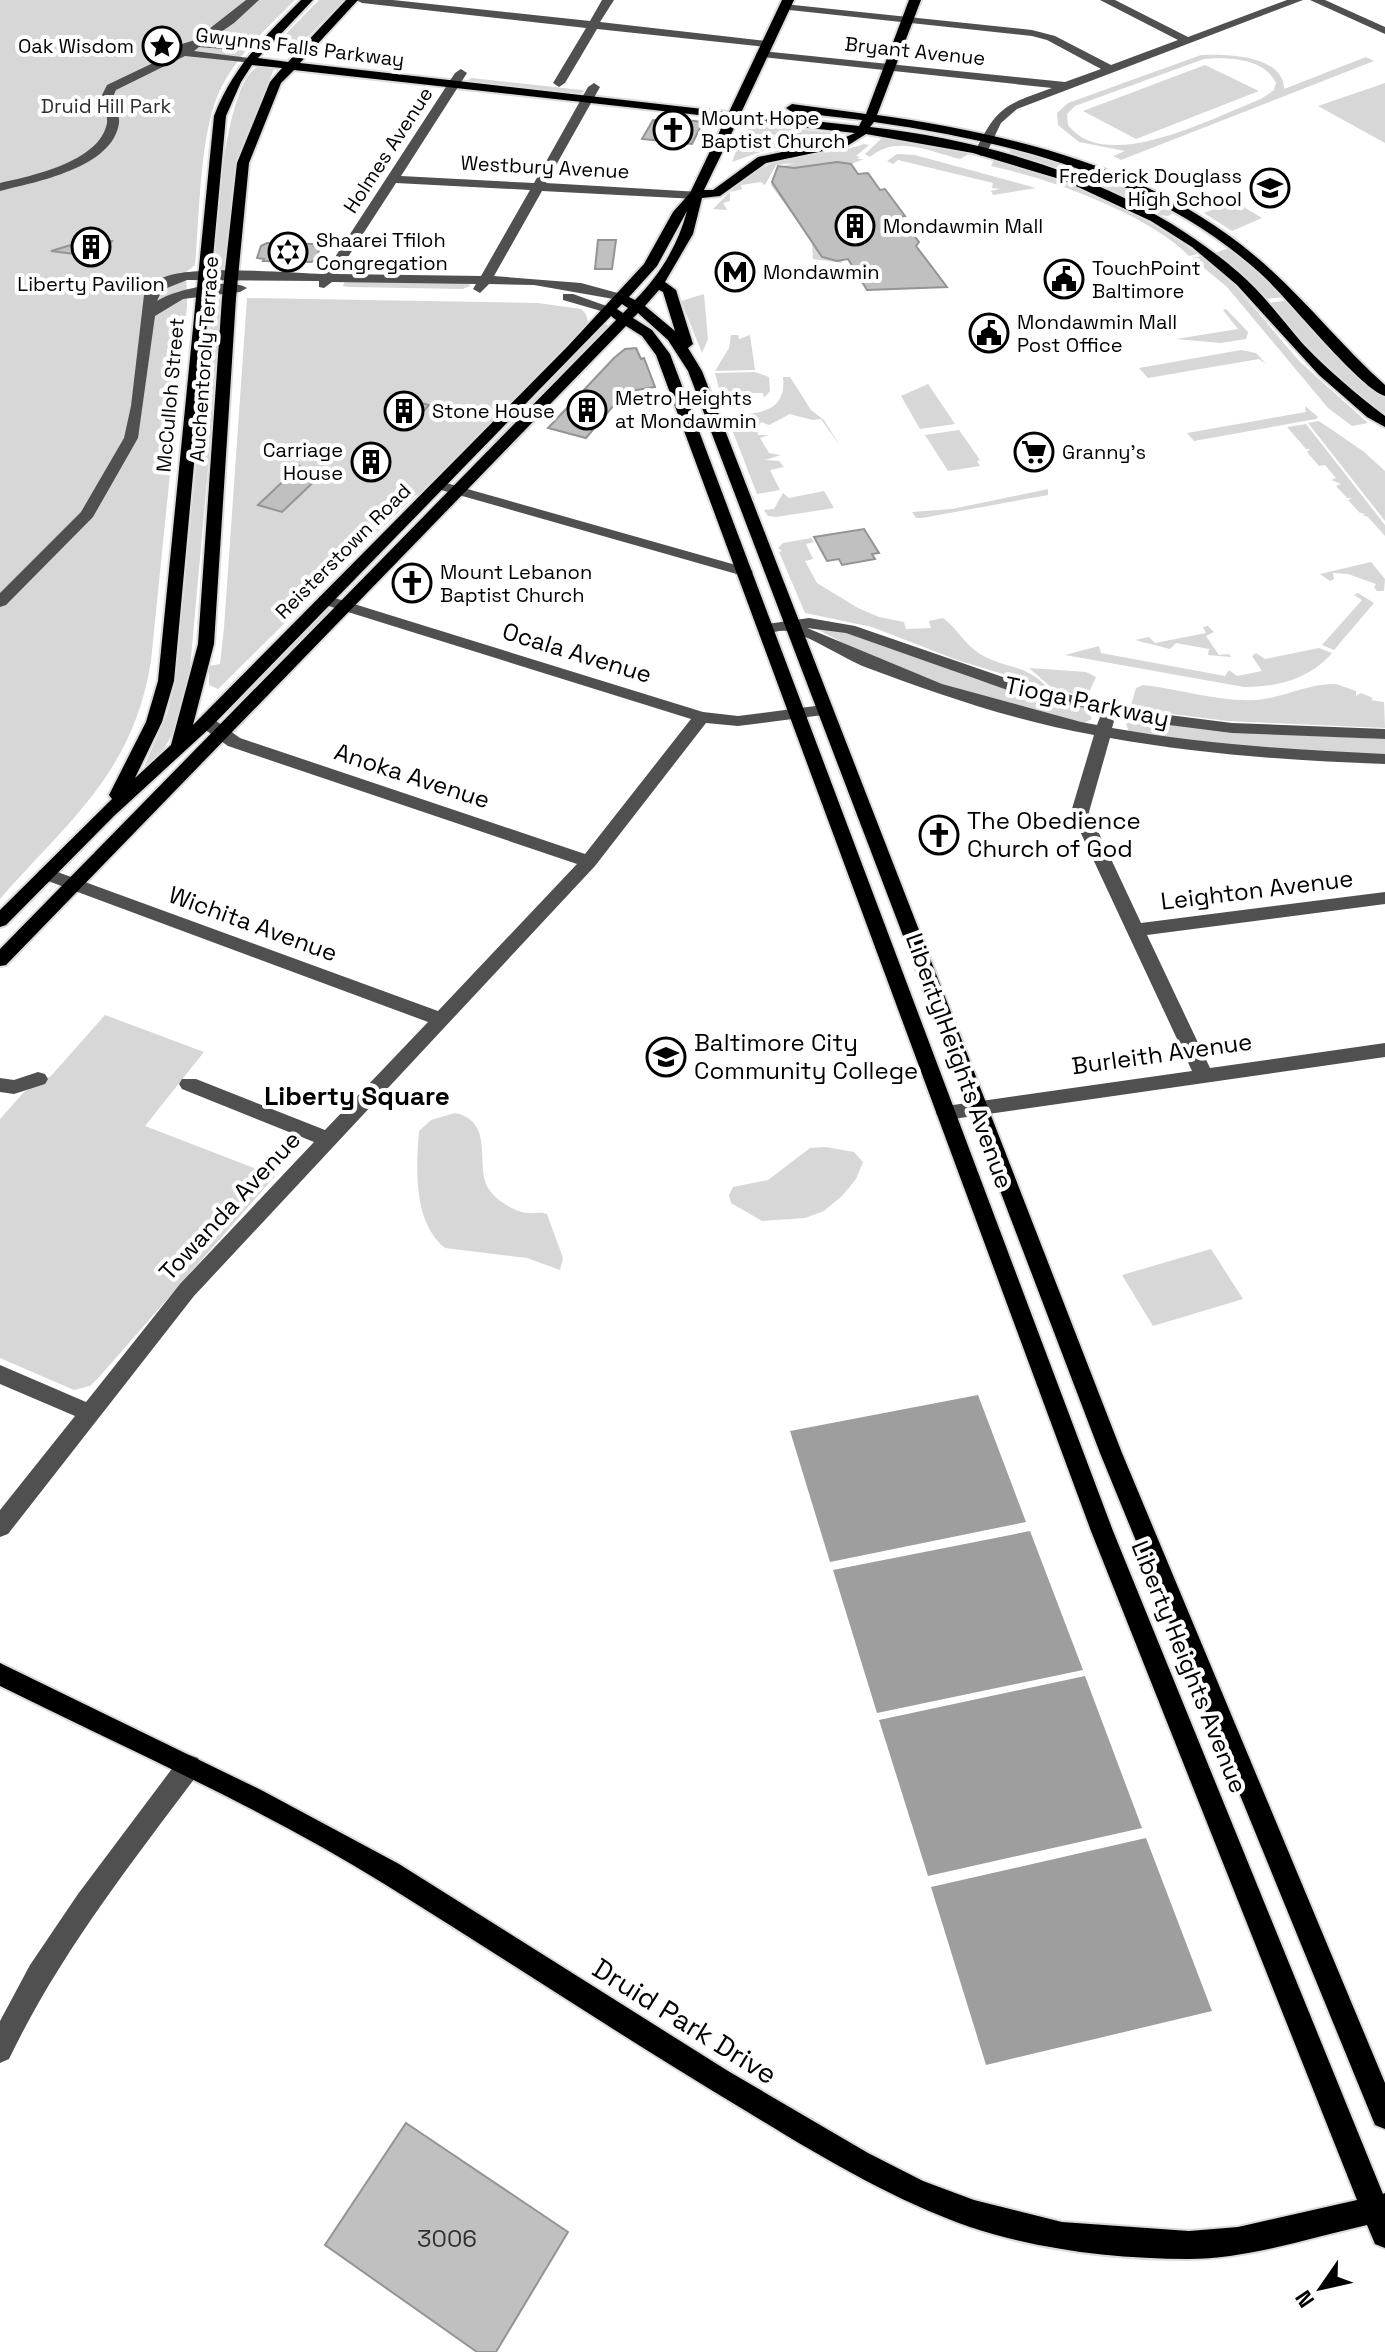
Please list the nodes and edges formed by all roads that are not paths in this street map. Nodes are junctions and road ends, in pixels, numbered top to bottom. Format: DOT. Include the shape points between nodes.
graph roads {
  1 [pos="253,0"];
  2 [pos="307,0"];
  3 [pos="352,0"];
  4 [pos="362,0"];
  5 [pos="608,0"];
  6 [pos="915,0"];
  7 [pos="1106,0"];
  8 [pos="1297,0"];
  9 [pos="1316,0"];
  10 [pos="786,4"];
  11 [pos="908,19"];
  12 [pos="594,25"];
  13 [pos="1385,31"];
  14 [pos="1186,40"];
  15 [pos="198,43"];
  16 [pos="765,49"];
  17 [pos="183,53"];
  18 [pos="253,55"];
  19 [pos="299,55"];
  20 [pos="289,66"];
  21 [pos="889,66"];
  22 [pos="1109,69"];
  23 [pos="458,79"];
  24 [pos="559,83"];
  25 [pos="1065,85"];
  26 [pos="591,93"];
  27 [pos="736,109"];
  28 [pos="871,116"];
  29 [pos="765,119"];
  30 [pos="864,130"];
  31 [pos="989,137"];
  32 [pos="981,152"];
  33 [pos="393,179"];
  34 [pos="0,187"];
  35 [pos="539,187"];
  36 [pos="696,195"];
  37 [pos="231,282"];
  38 [pos="324,283"];
  39 [pos="658,283"];
  40 [pos="202,284"];
  41 [pos="483,286"];
  42 [pos="620,298"];
  43 [pos="638,307"];
  44 [pos="608,309"];
  45 [pos="627,318"];
  46 [pos="695,371"];
  47 [pos="1385,392"];
  48 [pos="1385,423"];
  49 [pos="439,485"];
  50 [pos="459,491"];
  51 [pos="745,572"];
  52 [pos="325,600"];
  53 [pos="0,602"];
  54 [pos="346,606"];
  55 [pos="793,628"];
  56 [pos="767,629"];
  57 [pos="823,710"];
  58 [pos="1109,710"];
  59 [pos="798,713"];
  60 [pos="702,717"];
  61 [pos="206,722"];
  62 [pos="1102,732"];
  63 [pos="1385,734"];
  64 [pos="221,735"];
  65 [pos="174,752"];
  66 [pos="1385,759"];
  67 [pos="108,812"];
  68 [pos="133,823"];
  69 [pos="589,862"];
  70 [pos="46,874"];
  71 [pos="74,884"];
  72 [pos="1385,898"];
  73 [pos="0,921"];
  74 [pos="1135,930"];
  75 [pos="0,960"];
  76 [pos="443,1020"];
  77 [pos="1385,1050"];
  78 [pos="1203,1074"];
  79 [pos="38,1079"];
  80 [pos="189,1084"];
  81 [pos="0,1085"];
  82 [pos="978,1108"];
  83 [pos="946,1113"];
  84 [pos="328,1139"];
  85 [pos="0,1374"];
  86 [pos="90,1413"];
  87 [pos="0,1527"];
  88 [pos="0,1674"];
  89 [pos="189,1766"];
  90 [pos="0,2050"];
  91 [pos="1385,2115"];
  92 [pos="1382,2217"];
  1 -- 15 [label="street"];
  2 -- 18 [label="main road, McCulloh Street"];
  3 -- 19 [label="main road, Auchentoroly Terrace"];
  4 -- 12 [label="street, Bryant Avenue"];
  5 -- 12 [label="street"];
  6 -- 11 [label="main road"];
  7 -- 14 [label="street"];
  8 -- 14 [label="street"];
  9 -- 13 [label="street"];
  10 -- 11 [label="street"];
  10 -- 16 [label="main road, Reisterstown Road"];
  11 -- 21 [label="main road"];
  11 -- 22 [label="street" via="1040,35"];
  12 -- 16 [label="street, Bryant Avenue"];
  12 -- 24 [label="street"];
  14 -- 22 [label="street"];
  15 -- 17 [label="street"];
  15 -- 18 [label="street, Gwynns Falls Parkway"];
  16 -- 21 [label="street, Bryant Avenue"];
  16 -- 27 [label="main road, Reisterstown Road"];
  17 -- 18 [label="street, Gwynns Falls Parkway"];
  17 -- 34 [label="street" via="111,88 106,99 112,129 90,155 55,172"];
  18 -- 19 [label="main road, Gwynns Falls Parkway"];
  18 -- 20 [label="main road, Gwynns Falls Parkway"];
  18 -- 40 [label="main road, McCulloh Street" via="230,89 220,116"];
  19 -- 20 [label="main road, Auchentoroly Terrace"];
  19 -- 23 [label="main road, Gwynns Falls Parkway"];
  20 -- 23 [label="main road, Gwynns Falls Parkway"];
  20 -- 37 [label="main road, Auchentoroly Terrace" via="272,90 243,163"];
  21 -- 25 [label="street, Bryant Avenue"];
  21 -- 28 [label="main road"];
  22 -- 25 [label="street"];
  23 -- 24 [label="main road, Gwynns Falls Parkway"];
  23 -- 26 [label="main road, Gwynns Falls Parkway"];
  23 -- 33 [label="street, Holmes Avenue"];
  24 -- 26 [label="main road, Gwynns Falls Parkway"];
  25 -- 31 [label="street" via="1006,110"];
  26 -- 27 [label="main road, Gwynns Falls Parkway"];
  26 -- 35 [label="street"];
  27 -- 28 [label="main road, Gwynns Falls Parkway"];
  27 -- 29 [label="main road, Gwynns Falls Parkway"];
  27 -- 36 [label="main road, Reisterstown Road"];
  28 -- 29 [label="main road"];
  28 -- 30 [label="main road"];
  28 -- 31 [label="main road, Gwynns Falls Parkway"];
  29 -- 30 [label="main road, Gwynns Falls Parkway"];
  30 -- 32 [label="main road, Gwynns Falls Parkway"];
  30 -- 36 [label="main road" via="843,143 762,160 716,193"];
  31 -- 32 [label="street"];
  31 -- 47 [label="main road, Gwynns Falls Parkway" via="1105,173 1225,237 1266,270"];
  32 -- 48 [label="main road, Gwynns Falls Parkway" via="1088,185 1190,240 1237,277 1324,373"];
  33 -- 35 [label="street, Westbury Avenue"];
  33 -- 38 [label="street, Holmes Avenue"];
  35 -- 36 [label="street, Westbury Avenue"];
  35 -- 41 [label="street"];
  36 -- 39 [label="main road, Reisterstown Road" via="676,256"];
  36 -- 42 [label="main road, Reisterstown Road" via="679,212 650,266"];
  37 -- 38 [label="street, Liberty Heights Avenue"];
  37 -- 40 [label="street, Liberty Heights Avenue"];
  37 -- 65 [label="main road, Auchentoroly Terrace" via="206,644"];
  38 -- 41 [label="street, Liberty Heights Avenue"];
  39 -- 43 [label="main road, Reisterstown Road"];
  39 -- 46 [label="main road" via="669,290"];
  40 -- 53 [label="street, Liberty Heights Avenue" via="166,299 148,316 135,424 125,451 75,530"];
  40 -- 67 [label="main road, McCulloh Street" via="166,681 144,745"];
  41 -- 42 [label="street, Liberty Heights Avenue" via="567,284"];
  41 -- 44 [label="street, Liberty Heights Avenue"];
  42 -- 43 [label="main road, Liberty Heights Avenue"];
  42 -- 44 [label="main road, Reisterstown Road"];
  43 -- 45 [label="main road, Reisterstown Road"];
  43 -- 46 [label="main road, Liberty Heights Avenue" via="672,333"];
  44 -- 45 [label="main road, Liberty Heights Avenue"];
  44 -- 49 [label="main road, Reisterstown Road"];
  45 -- 50 [label="main road, Reisterstown Road"];
  45 -- 51 [label="main road, Liberty Heights Avenue" via="663,354"];
  46 -- 55 [label="main road, Liberty Heights Avenue"];
  49 -- 50 [label="street"];
  49 -- 52 [label="main road, Reisterstown Road"];
  50 -- 51 [label="street"];
  50 -- 54 [label="main road, Reisterstown Road"];
  51 -- 56 [label="main road, Liberty Heights Avenue"];
  52 -- 54 [label="street, Ocala Avenue"];
  52 -- 61 [label="main road, Reisterstown Road"];
  54 -- 60 [label="street, Ocala Avenue"];
  54 -- 64 [label="main road, Reisterstown Road"];
  55 -- 56 [label="street, Tioga Parkway"];
  55 -- 57 [label="main road, Liberty Heights Avenue"];
  55 -- 58 [label="street, Tioga Parkway" via="809,623 849,629 993,680"];
  55 -- 62 [label="street, Tioga Parkway" via="967,699"];
  56 -- 59 [label="main road, Liberty Heights Avenue"];
  57 -- 59 [label="street, Ocala Avenue"];
  57 -- 82 [label="main road, Liberty Heights Avenue"];
  58 -- 62 [label="street"];
  58 -- 63 [label="street, Tioga Parkway" via="1232,728"];
  59 -- 60 [label="street, Ocala Avenue" via="738,721"];
  59 -- 83 [label="main road, Liberty Heights Avenue"];
  60 -- 69 [label="street, Towanda Avenue"];
  61 -- 64 [label="street, Anoka Avenue"];
  61 -- 65 [label="main road, Reisterstown Road"];
  62 -- 66 [label="street, Tioga Parkway" via="1234,752"];
  62 -- 74 [label="street" via="1080,812"];
  64 -- 68 [label="main road, Reisterstown Road"];
  64 -- 69 [label="street, Anoka Avenue"];
  65 -- 67 [label="main road, Reisterstown Road"];
  65 -- 68 [label="main road"];
  67 -- 70 [label="main road, Reisterstown Road"];
  68 -- 71 [label="main road, Reisterstown Road"];
  69 -- 76 [label="street, Towanda Avenue"];
  70 -- 71 [label="street, Wichita Avenue"];
  70 -- 73 [label="main road, Reisterstown Road"];
  71 -- 75 [label="main road, Reisterstown Road"];
  71 -- 76 [label="street, Wichita Avenue"];
  72 -- 74 [label="street, Leighton Avenue"];
  74 -- 78 [label="street"];
  76 -- 84 [label="street, Towanda Avenue"];
  77 -- 78 [label="street, Burleith Avenue"];
  78 -- 82 [label="street, Burleith Avenue"];
  79 -- 81 [label="street" via="14,1087"];
  80 -- 84 [label="street"];
  82 -- 83 [label="street, Burleith Avenue"];
  82 -- 91 [label="main road, Liberty Heights Avenue" via="1129,1496"];
  83 -- 92 [label="main road, Liberty Heights Avenue" via="1102,1531"];
  84 -- 86 [label="street, Towanda Avenue" via="187,1290"];
  85 -- 86 [label="street"];
  86 -- 87 [label="street, Towanda Avenue"];
  88 -- 89 [label="main road, Druid Park Drive"];
  89 -- 90 [label="street" via="71,1926"];
  89 -- 92 [label="main road, Druid Park Drive" via="390,1873 858,2163 974,2214 1062,2236 1200,2245"];
}
